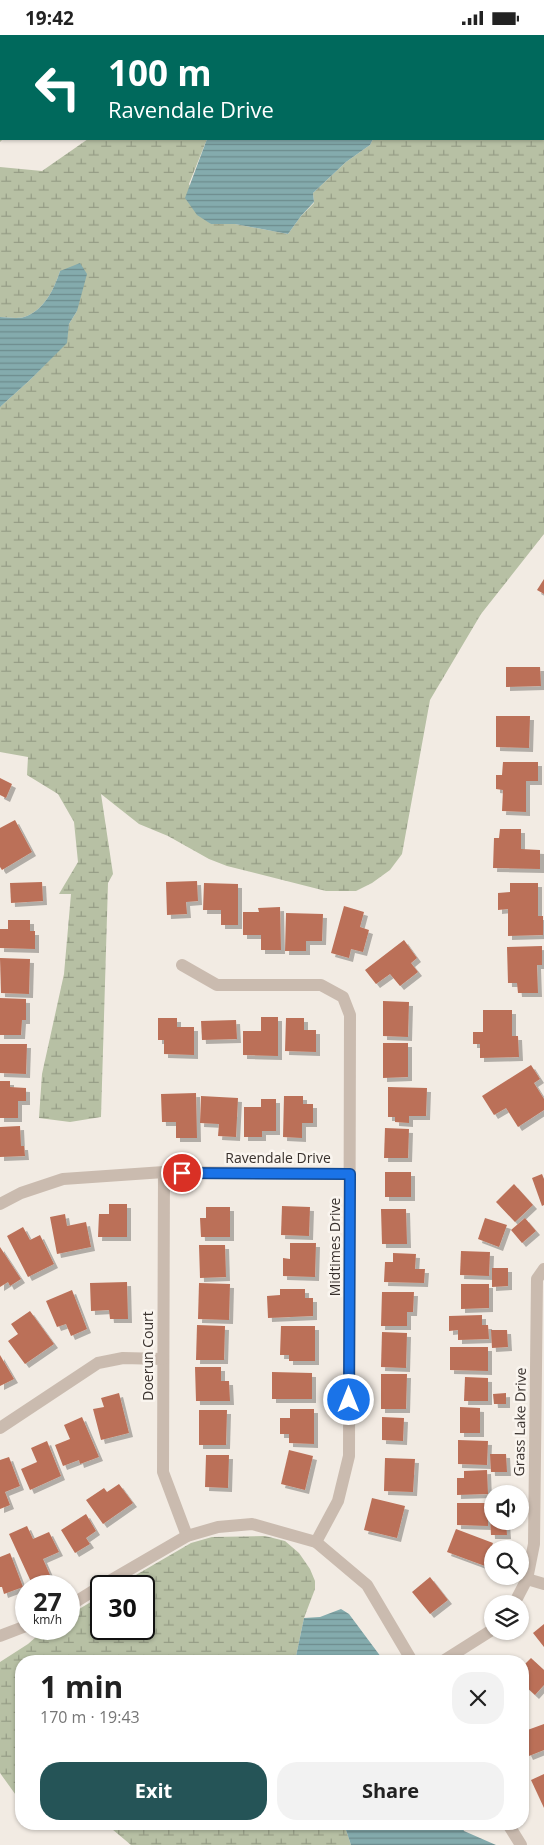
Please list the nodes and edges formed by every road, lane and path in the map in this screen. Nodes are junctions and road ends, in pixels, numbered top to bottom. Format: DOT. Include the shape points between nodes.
graph roads {
  1 [pos="182,965"];
  2 [pos="164,1173"];
  3 [pos="350,1174"];
  4 [pos="0,1204"];
  5 [pos="544,1269"];
  6 [pos="163,1359"];
  7 [pos="0,1429"];
  8 [pos="187,1536"];
  9 [pos="316,1542"];
  10 [pos="529,1566"];
  11 [pos="120,1575"];
  12 [pos="529,1580"];
  13 [pos="544,1583"];
  14 [pos="15,1631"];
  15 [pos="0,1637"];
  16 [pos="484,1637"];
  17 [pos="408,1655"];
  18 [pos="454,1655"];
  19 [pos="512,1830"];
  20 [pos="521,1845"];
  1 -- 3 [label="street, Midtimes Drive" via="217,985 321,985 343,997 350,1015"];
  2 -- 3 [label="street, Ravendale Drive"];
  2 -- 4 [label="street, Ravendale Drive" via="63,1179"];
  2 -- 6 [label="street, Doerun Court"];
  3 -- 9 [label="street, Midtimes Drive" via="349,1456 338,1501"];
  5 -- 10 [label="street, Grass Lake Drive" via="537,1279 534,1544"];
  6 -- 7 [label="street" via="123,1358 98,1363"];
  6 -- 8 [label="street, Doerun Court" via="163,1472"];
  8 -- 9 [label="street" via="218,1527 252,1524"];
  8 -- 11 [label="street"];
  9 -- 17 [label="street" via="367,1585"];
  12 -- 13 [label="street"];
  14 -- 15 [label="street"];
  16 -- 18 [label="street"];
  19 -- 20 [label="street"];
}
